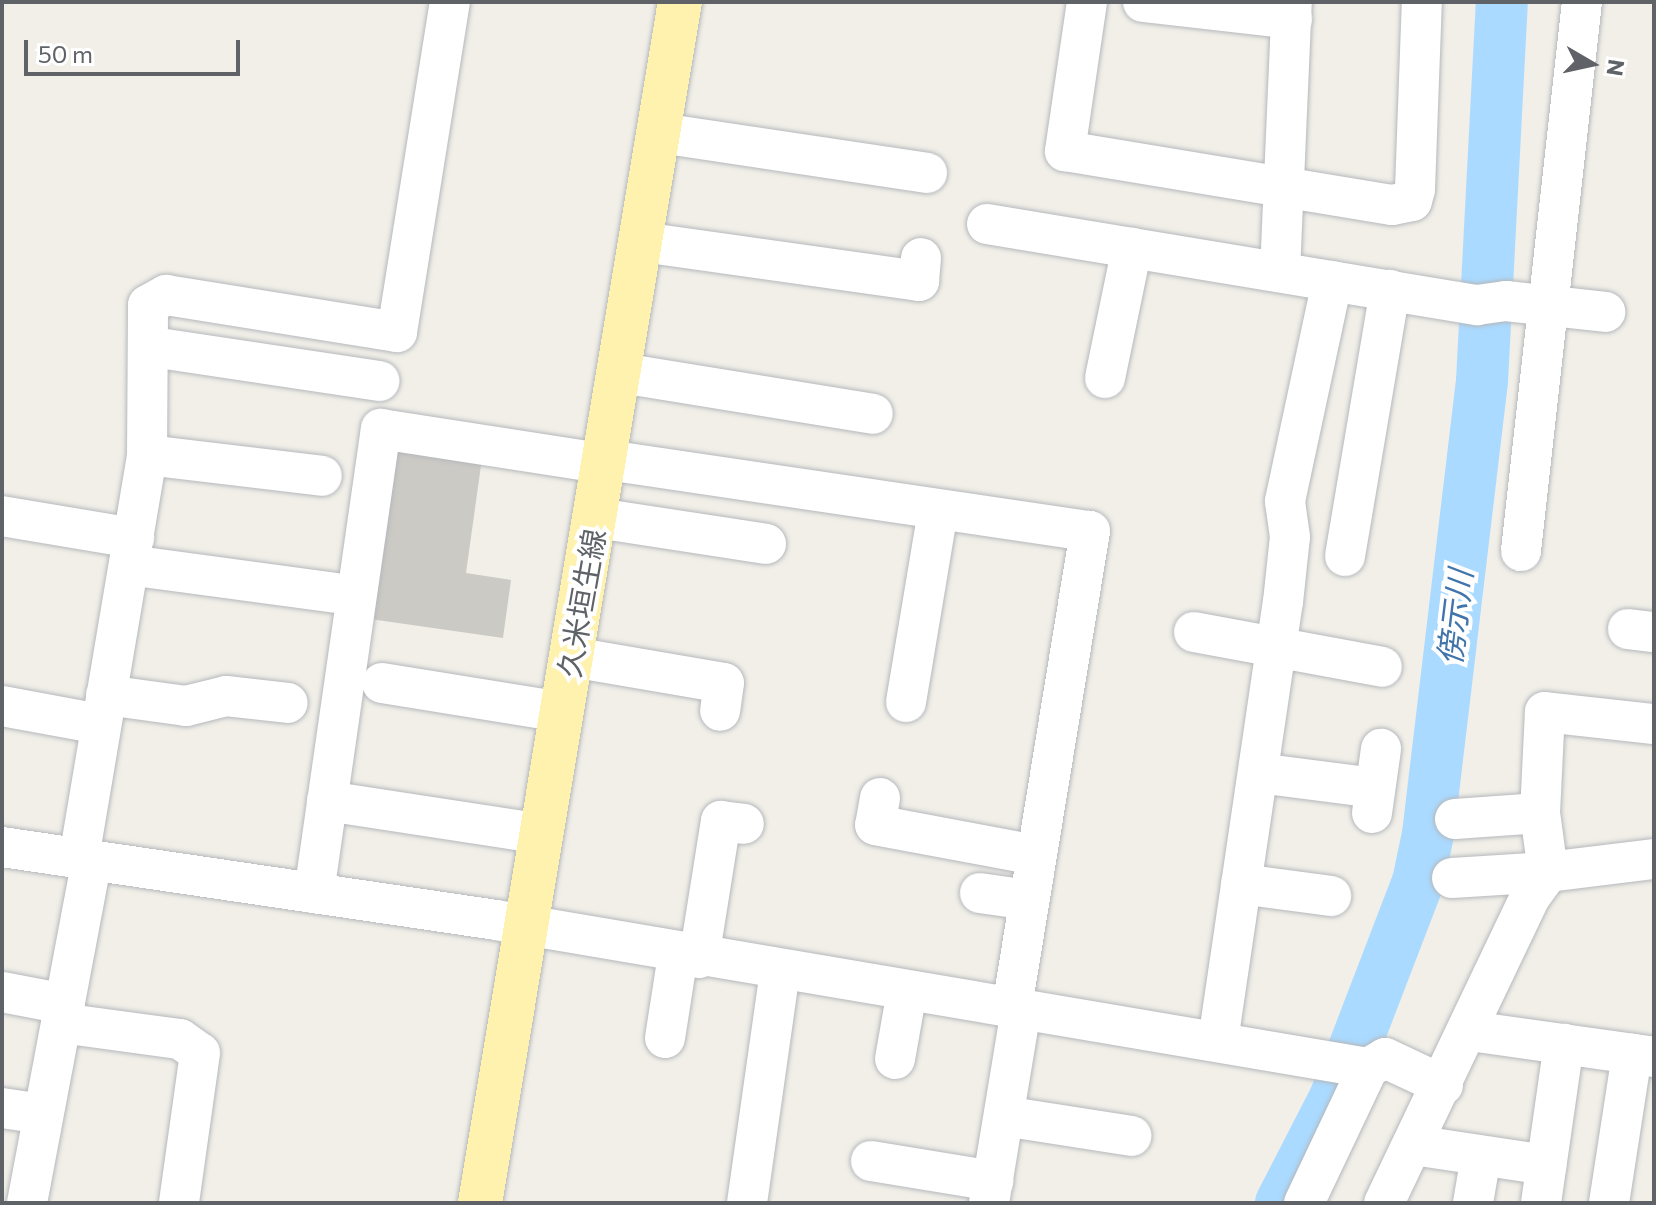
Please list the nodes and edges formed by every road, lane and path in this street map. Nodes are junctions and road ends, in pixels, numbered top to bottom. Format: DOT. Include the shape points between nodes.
graph roads {
  1 [pos="450,2"];
  2 [pos="680,2"];
  3 [pos="1087,2"];
  4 [pos="1143,2"];
  5 [pos="1422,2"];
  6 [pos="1582,2"];
  7 [pos="1292,11"];
  8 [pos="660,133"];
  9 [pos="926,174"];
  10 [pos="1284,187"];
  11 [pos="987,224"];
  12 [pos="642,242"];
  13 [pos="1132,248"];
  14 [pos="921,258"];
  15 [pos="1280,272"];
  16 [pos="1332,281"];
  17 [pos="1390,290"];
  18 [pos="1552,305"];
  19 [pos="1605,312"];
  20 [pos="152,347"];
  21 [pos="621,373"];
  22 [pos="1105,378"];
  23 [pos="379,381"];
  24 [pos="873,414"];
  25 [pos="147,455"];
  26 [pos="606,462"];
  27 [pos="321,479"];
  28 [pos="938,510"];
  29 [pos="2,516"];
  30 [pos="597,518"];
  31 [pos="1358,541"];
  32 [pos="766,544"];
  33 [pos="131,551"];
  34 [pos="1521,551"];
  35 [pos="335,593"];
  36 [pos="1194,632"];
  37 [pos="1276,647"];
  38 [pos="572,657"];
  39 [pos="1382,667"];
  40 [pos="382,683"];
  41 [pos="905,702"];
  42 [pos="288,703"];
  43 [pos="2,706"];
  44 [pos="103,709"];
  45 [pos="720,711"];
  46 [pos="562,712"];
  47 [pos="1654,724"];
  48 [pos="1381,749"];
  49 [pos="1258,773"];
  50 [pos="880,798"];
  51 [pos="327,801"];
  52 [pos="1540,813"];
  53 [pos="1455,819"];
  54 [pos="744,824"];
  55 [pos="542,834"];
  56 [pos="2,847"];
  57 [pos="1036,855"];
  58 [pos="86,859"];
  59 [pos="1654,859"];
  60 [pos="1548,872"];
  61 [pos="1452,878"];
  62 [pos="1241,884"];
  63 [pos="314,893"];
  64 [pos="980,893"];
  65 [pos="1331,896"];
  66 [pos="1029,900"];
  67 [pos="526,927"];
  68 [pos="689,956"];
  69 [pos="780,971"];
  70 [pos="907,991"];
  71 [pos="2,992"];
  72 [pos="1016,1009"];
  73 [pos="63,1014"];
  74 [pos="1470,1031"];
  75 [pos="665,1038"];
  76 [pos="1218,1041"];
  77 [pos="1564,1044"];
  78 [pos="1643,1056"];
  79 [pos="895,1059"];
  80 [pos="1357,1064"];
  81 [pos="1443,1085"];
  82 [pos="2,1108"];
  83 [pos="43,1114"];
  84 [pos="1004,1116"];
  85 [pos="1131,1136"];
  86 [pos="1413,1145"];
  87 [pos="1481,1156"];
  88 [pos="871,1161"];
  89 [pos="1544,1184"];
  90 [pos="991,1192"];
  91 [pos="27,1203"];
  92 [pos="179,1203"];
  93 [pos="480,1203"];
  94 [pos="747,1203"];
  95 [pos="1304,1203"];
  96 [pos="1384,1203"];
  97 [pos="1473,1203"];
  98 [pos="1609,1203"];
  1 -- 20 [label="street" via="397,332 166,295 148,305"];
  2 -- 8 [label="main road, 久米垣生線"];
  3 -- 10 [label="street" via="1065,151"];
  4 -- 7 [label="street"];
  5 -- 10 [label="street" via="1412,201 1392,205"];
  6 -- 18 [label="street"];
  7 -- 10 [label="street"];
  8 -- 9 [label="street"];
  8 -- 12 [label="main road, 久米垣生線"];
  10 -- 15 [label="street"];
  11 -- 13 [label="street"];
  12 -- 14 [label="street" via="786,248 919,281"];
  12 -- 21 [label="main road, 久米垣生線"];
  13 -- 15 [label="street"];
  13 -- 22 [label="street"];
  15 -- 16 [label="street"];
  16 -- 17 [label="street"];
  16 -- 37 [label="street" via="1285,501 1290,537"];
  17 -- 18 [label="street"];
  17 -- 31 [label="street" via="1384,417"];
  18 -- 19 [label="street"];
  18 -- 34 [label="street"];
  20 -- 23 [label="street"];
  20 -- 25 [label="street"];
  21 -- 24 [label="street"];
  21 -- 26 [label="main road, 久米垣生線"];
  25 -- 27 [label="street"];
  25 -- 33 [label="street"];
  26 -- 28 [label="street"];
  26 -- 30 [label="main road, 久米垣生線"];
  26 -- 51 [label="street" via="381,429"];
  28 -- 41 [label="street"];
  28 -- 57 [label="street" via="1090,531"];
  29 -- 33 [label="street"];
  30 -- 32 [label="street"];
  30 -- 38 [label="main road, 久米垣生線"];
  33 -- 35 [label="street"];
  33 -- 44 [label="street"];
  36 -- 37 [label="street"];
  37 -- 39 [label="street"];
  37 -- 49 [label="street"];
  38 -- 45 [label="street" via="724,683"];
  38 -- 46 [label="main road, 久米垣生線"];
  40 -- 46 [label="street"];
  42 -- 44 [label="street" via="226,696 186,706"];
  43 -- 44 [label="street"];
  44 -- 58 [label="street"];
  46 -- 55 [label="main road, 久米垣生線"];
  47 -- 52 [label="street" via="1545,712"];
  48 -- 49 [label="street" via="1373,802"];
  49 -- 62 [label="street"];
  50 -- 57 [label="street" via="875,825"];
  51 -- 55 [label="street"];
  51 -- 63 [label="street"];
  52 -- 53 [label="street"];
  52 -- 60 [label="street"];
  54 -- 68 [label="street" via="721,821"];
  55 -- 67 [label="main road, 久米垣生線"];
  56 -- 58 [label="street"];
  57 -- 66 [label="street"];
  58 -- 63 [label="street"];
  58 -- 73 [label="street"];
  59 -- 60 [label="street"];
  60 -- 61 [label="street"];
  60 -- 74 [label="street" via="1530,897"];
  62 -- 65 [label="street"];
  62 -- 76 [label="street"];
  63 -- 67 [label="street"];
  64 -- 66 [label="street"];
  66 -- 72 [label="street"];
  67 -- 68 [label="street"];
  67 -- 93 [label="main road, 久米垣生線"];
  68 -- 69 [label="street"];
  68 -- 75 [label="street"];
  69 -- 70 [label="street"];
  69 -- 94 [label="street"];
  70 -- 72 [label="street"];
  70 -- 79 [label="street"];
  71 -- 73 [label="street"];
  72 -- 76 [label="street"];
  72 -- 84 [label="street"];
  73 -- 83 [label="street"];
  73 -- 92 [label="street" via="180,1039 200,1053"];
  74 -- 77 [label="street"];
  74 -- 81 [label="street"];
  76 -- 80 [label="street"];
  77 -- 78 [label="street"];
  77 -- 89 [label="street"];
  78 -- 98 [label="street"];
  80 -- 81 [label="street" via="1385,1058"];
  80 -- 95 [label="street"];
  81 -- 86 [label="street"];
  82 -- 83 [label="street"];
  83 -- 91 [label="street"];
  84 -- 85 [label="street"];
  84 -- 90 [label="street"];
  86 -- 87 [label="street"];
  86 -- 96 [label="street"];
  87 -- 89 [label="street"];
  87 -- 97 [label="street"];
  88 -- 90 [label="street"];
}
